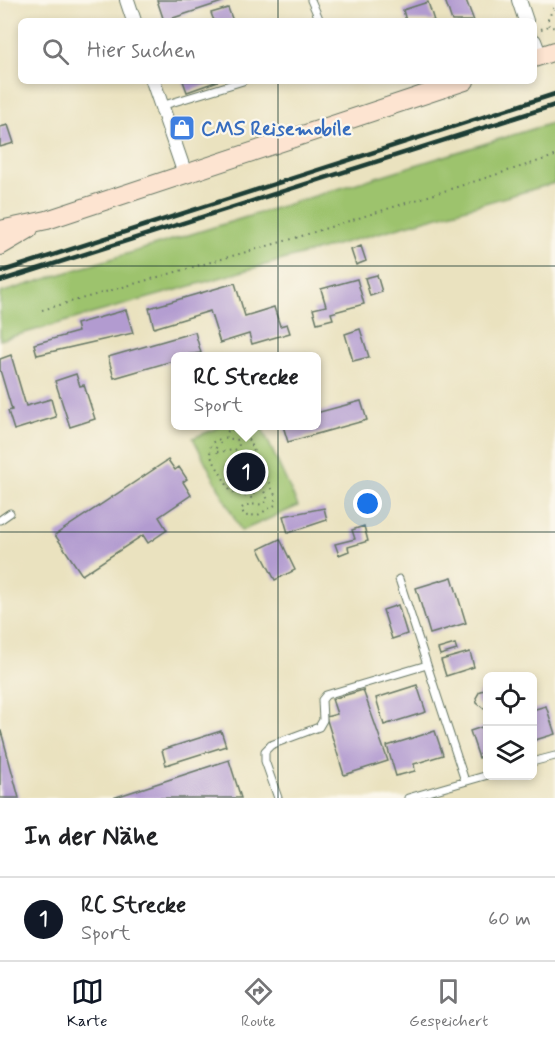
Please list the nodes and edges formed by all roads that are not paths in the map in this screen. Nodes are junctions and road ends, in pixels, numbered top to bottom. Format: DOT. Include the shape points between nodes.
graph roads {
  1 [pos="127,0"];
  2 [pos="311,0"];
  3 [pos="519,0"];
  4 [pos="133,18"];
  5 [pos="319,18"];
  6 [pos="525,18"];
  7 [pos="154,84"];
  8 [pos="233,84"];
  9 [pos="456,84"];
  10 [pos="161,106"];
  11 [pos="185,174"];
  12 [pos="47,219"];
  13 [pos="0,230"];
  14 [pos="0,246"];
  15 [pos="10,513"];
  16 [pos="0,520"];
  17 [pos="399,579"];
  18 [pos="427,665"];
  19 [pos="555,756"];
  20 [pos="537,761"];
  21 [pos="483,776"];
  22 [pos="465,781"];
  23 [pos="278,798"];
  24 [pos="408,798"];
  1 -- 4 [label="street"];
  2 -- 5 [label="lane"];
  3 -- 6 [label="street"];
  7 -- 10 [label="street"];
  8 -- 10 [label="lane"];
  9 -- 11 [label="main road"];
  10 -- 11 [label="street"];
  11 -- 12 [label="main road"];
  12 -- 13 [label="main road"];
  12 -- 14 [label="main road"];
  15 -- 16 [label="lane"];
  17 -- 18 [label="lane"];
  18 -- 22 [label="lane"];
  18 -- 23 [label="lane" via="323,697 323,720 319,727 271,745 265,751"];
  19 -- 20 [label="lane"];
  21 -- 22 [label="lane"];
  22 -- 24 [label="lane"];
}
